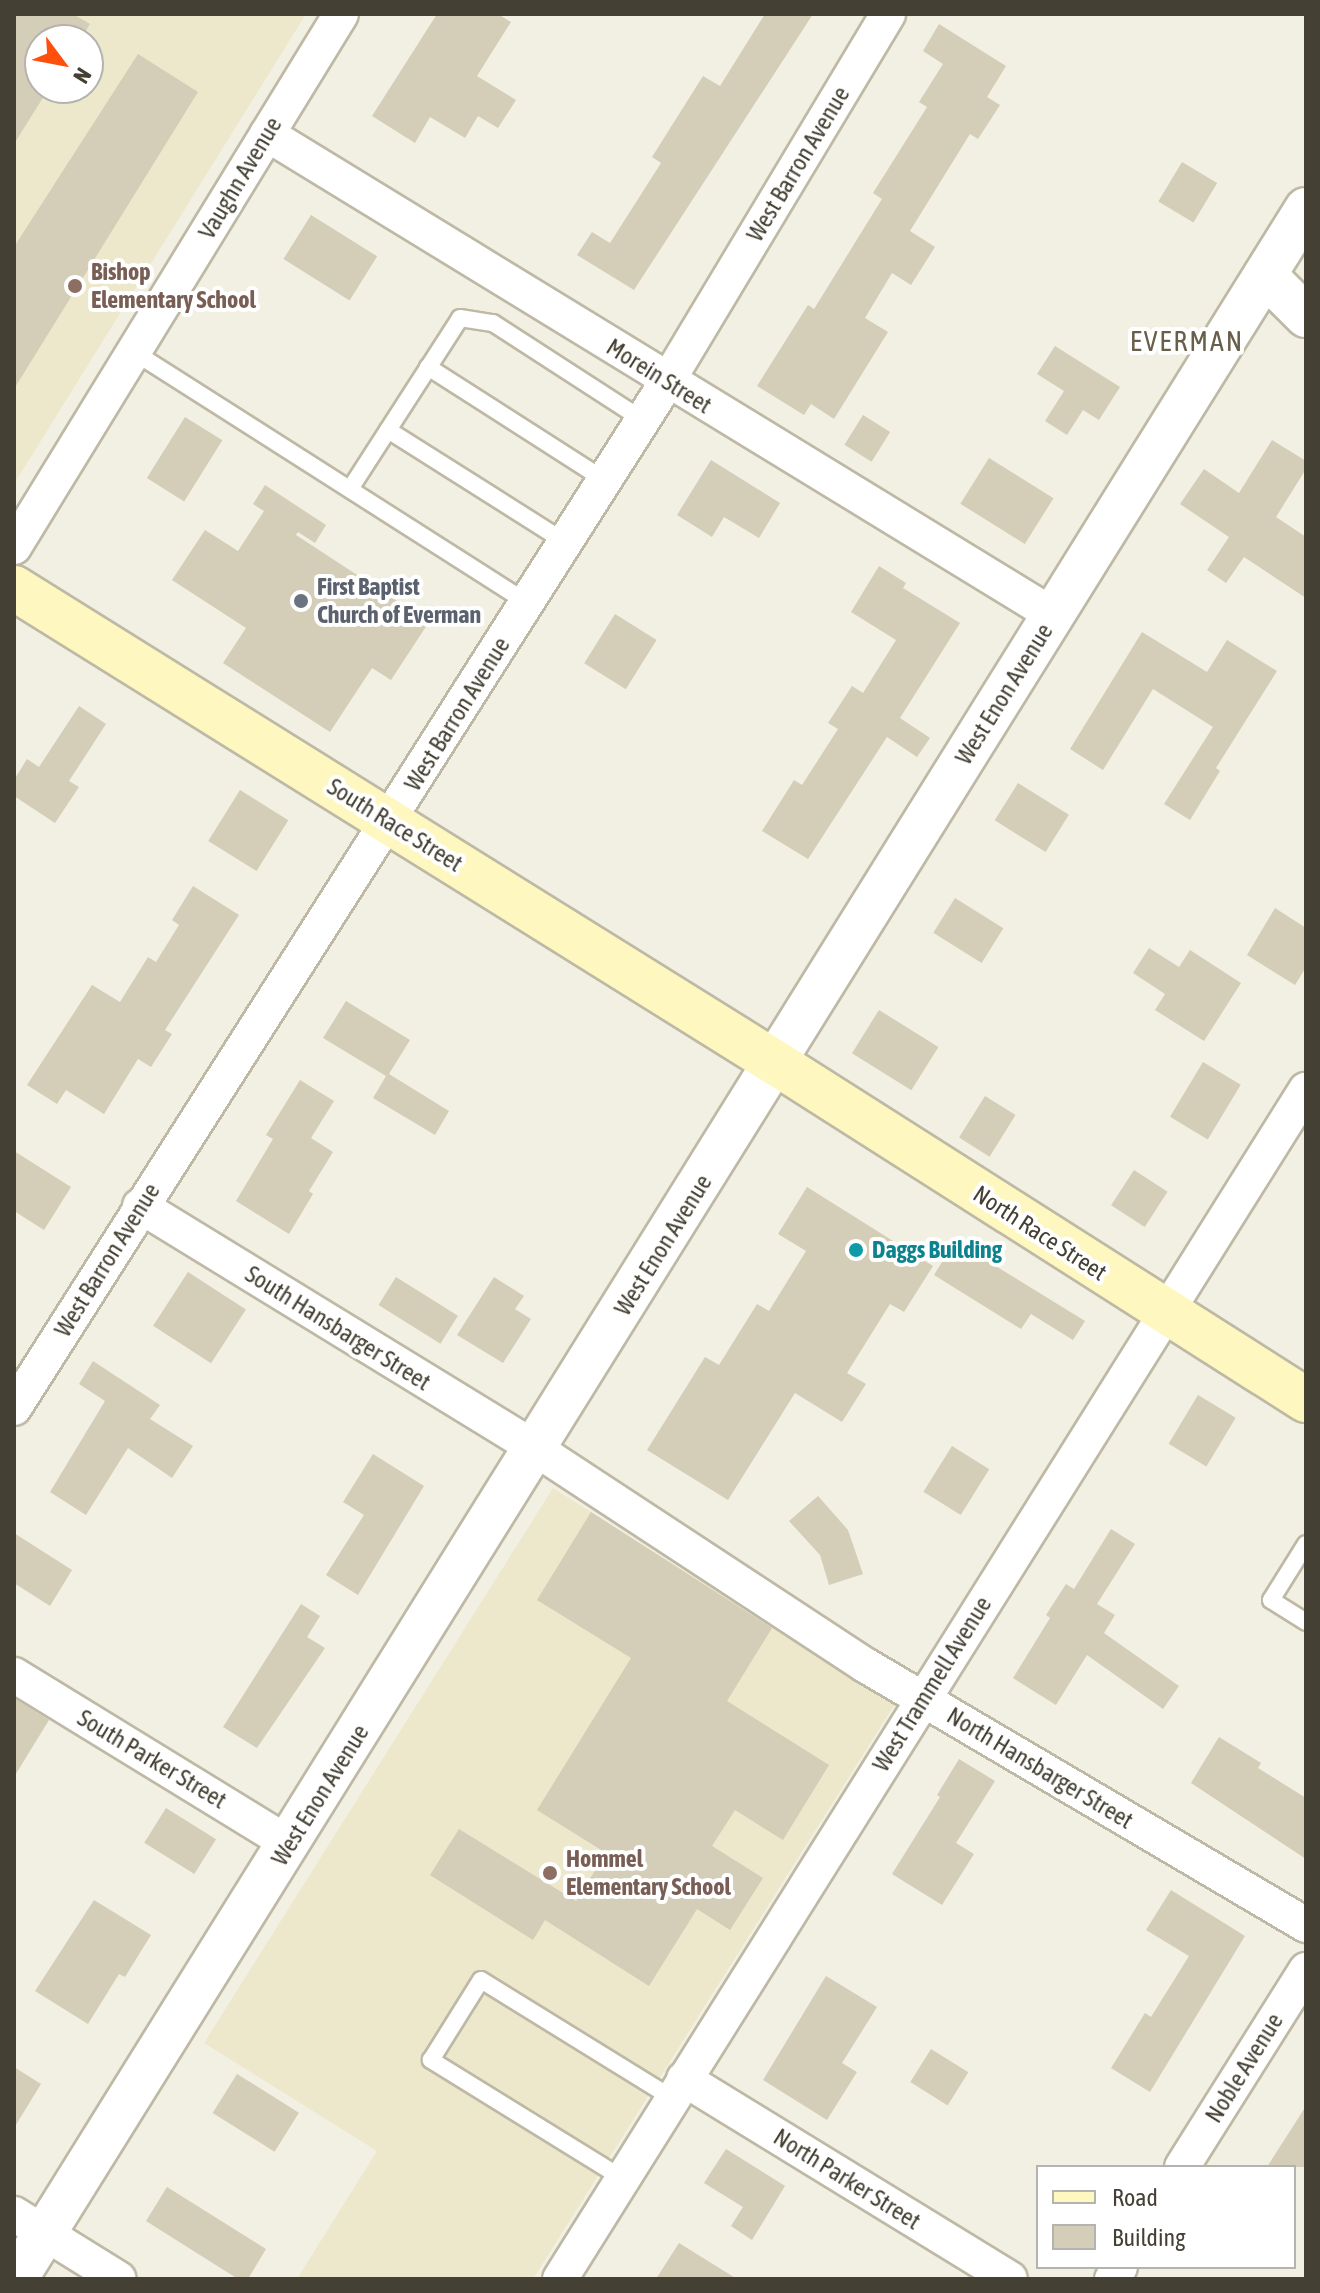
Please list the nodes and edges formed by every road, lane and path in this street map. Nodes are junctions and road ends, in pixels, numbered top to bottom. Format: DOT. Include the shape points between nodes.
graph roads {
  1 [pos="341,14"];
  2 [pos="888,14"];
  3 [pos="267,134"];
  4 [pos="1306,209"];
  5 [pos="1265,275"];
  6 [pos="1306,316"];
  7 [pos="134,352"];
  8 [pos="428,367"];
  9 [pos="667,382"];
  10 [pos="643,420"];
  11 [pos="388,430"];
  12 [pos="605,480"];
  13 [pos="350,489"];
  14 [pos="565,542"];
  15 [pos="14,547"];
  16 [pos="14,588"];
  17 [pos="527,602"];
  18 [pos="1053,615"];
  19 [pos="389,821"];
  20 [pos="776,1063"];
  21 [pos="1306,1090"];
  22 [pos="140,1206"];
  23 [pos="1167,1314"];
  24 [pos="1306,1400"];
  25 [pos="14,1408"];
  26 [pos="536,1449"];
  27 [pos="1306,1544"];
  28 [pos="1306,1622"];
  29 [pos="14,1675"];
  30 [pos="923,1699"];
  31 [pos="290,1844"];
  32 [pos="1306,1925"];
  33 [pos="1304,1979"];
  34 [pos="678,2088"];
  35 [pos="1183,2165"];
  36 [pos="622,2178"];
  37 [pos="29,2224"];
  38 [pos="16,2279"];
  39 [pos="119,2279"];
  40 [pos="560,2279"];
  41 [pos="1010,2279"];
  1 -- 3 [label="street, Vaughn Avenue"];
  2 -- 9 [label="street, West Barron Avenue"];
  3 -- 7 [label="street, Vaughn Avenue"];
  3 -- 9 [label="street, Morein Street"];
  4 -- 5 [label="street, West Enon Avenue"];
  5 -- 6 [label="street"];
  5 -- 18 [label="street, West Enon Avenue"];
  7 -- 13 [label="lane"];
  7 -- 15 [label="street, Vaughn Avenue"];
  8 -- 10 [label="lane" via="460,318 493,323"];
  8 -- 11 [label="lane"];
  8 -- 12 [label="lane"];
  9 -- 10 [label="street, West Barron Avenue"];
  9 -- 18 [label="street, Morein Street"];
  10 -- 12 [label="street, West Barron Avenue"];
  11 -- 13 [label="lane"];
  11 -- 14 [label="lane"];
  12 -- 14 [label="street, West Barron Avenue"];
  13 -- 17 [label="lane"];
  14 -- 17 [label="street, West Barron Avenue"];
  16 -- 19 [label="main road, South Race Street"];
  17 -- 19 [label="street, West Barron Avenue"];
  18 -- 20 [label="street, West Enon Avenue"];
  19 -- 20 [label="main road, South Race Street"];
  19 -- 22 [label="street, West Barron Avenue"];
  20 -- 23 [label="main road, North Race Street"];
  20 -- 26 [label="street, West Enon Avenue"];
  21 -- 23 [label="street, West Trammell Avenue"];
  22 -- 25 [label="street, West Barron Avenue"];
  22 -- 26 [label="street, South Hansbarger Street"];
  23 -- 24 [label="main road, North Race Street"];
  23 -- 30 [label="street, West Trammell Avenue"];
  26 -- 30 [label="street, North Hansbarger Street"];
  26 -- 31 [label="street, West Enon Avenue"];
  27 -- 28 [label="lane" via="1271,1600"];
  29 -- 31 [label="street, South Parker Street"];
  30 -- 32 [label="street, North Hansbarger Street"];
  30 -- 34 [label="street, West Trammell Avenue"];
  31 -- 37 [label="street, West Enon Avenue"];
  33 -- 35 [label="street, Noble Avenue"];
  34 -- 36 [label="street, West Trammell Avenue"];
  34 -- 36 [label="lane" via="481,1980 431,2060"];
  34 -- 41 [label="street, North Parker Street"];
  36 -- 40 [label="street, West Trammell Avenue"];
  37 -- 38 [label="street, West Enon Avenue"];
  37 -- 39 [label="street"];
}
